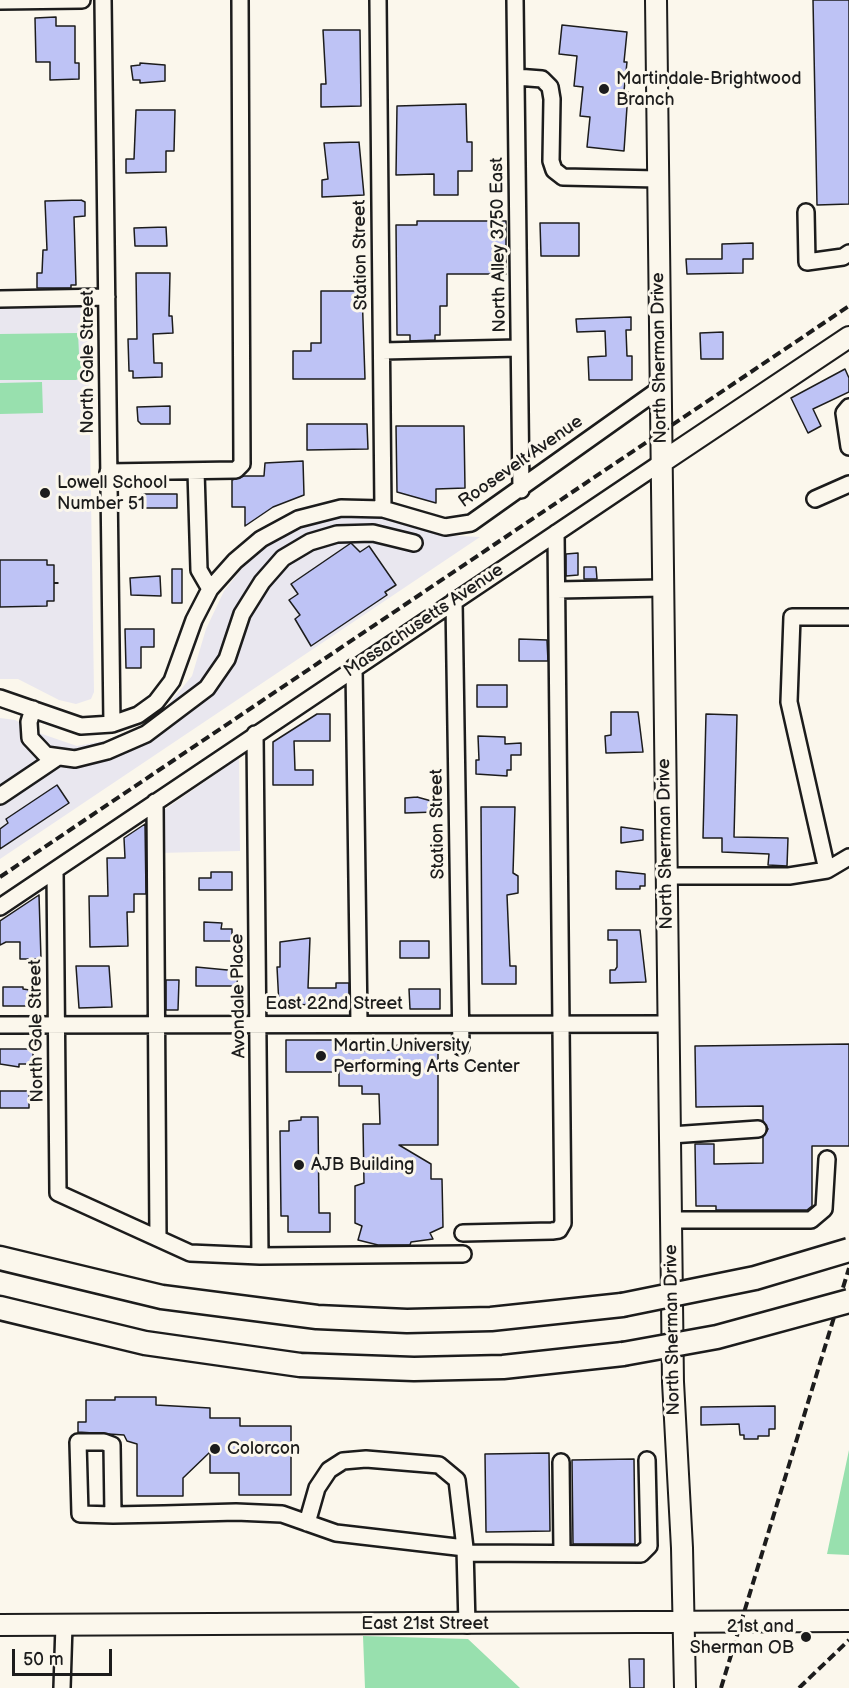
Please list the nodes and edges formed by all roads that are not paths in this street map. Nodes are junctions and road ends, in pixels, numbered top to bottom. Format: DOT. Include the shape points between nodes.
graph roads {
  1 [pos="82,0"];
  2 [pos="103,0"];
  3 [pos="240,0"];
  4 [pos="378,0"];
  5 [pos="515,0"];
  6 [pos="656,0"];
  7 [pos="0,1"];
  8 [pos="516,77"];
  9 [pos="658,179"];
  10 [pos="806,212"];
  11 [pos="849,253"];
  12 [pos="107,297"];
  13 [pos="0,300"];
  14 [pos="849,337"];
  15 [pos="519,348"];
  16 [pos="382,351"];
  17 [pos="661,388"];
  18 [pos="849,407"];
  19 [pos="849,447"];
  20 [pos="662,462"];
  21 [pos="196,471"];
  22 [pos="108,472"];
  23 [pos="847,481"];
  24 [pos="521,490"];
  25 [pos="815,499"];
  26 [pos="383,510"];
  27 [pos="556,533"];
  28 [pos="414,543"];
  29 [pos="663,588"];
  30 [pos="210,590"];
  31 [pos="557,590"];
  32 [pos="454,601"];
  33 [pos="849,617"];
  34 [pos="354,667"];
  35 [pos="0,698"];
  36 [pos="33,709"];
  37 [pos="112,724"];
  38 [pos="255,734"];
  39 [pos="58,757"];
  40 [pos="0,796"];
  41 [pos="155,802"];
  42 [pos="849,857"];
  43 [pos="55,870"];
  44 [pos="827,870"];
  45 [pos="666,876"];
  46 [pos="0,907"];
  47 [pos="259,1023"];
  48 [pos="359,1023"];
  49 [pos="460,1023"];
  50 [pos="56,1024"];
  51 [pos="157,1024"];
  52 [pos="562,1024"];
  53 [pos="668,1024"];
  54 [pos="0,1025"];
  55 [pos="461,1047"];
  56 [pos="758,1129"];
  57 [pos="671,1135"];
  58 [pos="827,1159"];
  59 [pos="672,1220"];
  60 [pos="463,1233"];
  61 [pos="158,1238"];
  62 [pos="849,1250"];
  63 [pos="463,1254"];
  64 [pos="260,1256"];
  65 [pos="0,1258"];
  66 [pos="849,1301"];
  67 [pos="0,1308"];
  68 [pos="647,1460"];
  69 [pos="561,1462"];
  70 [pos="112,1515"];
  71 [pos="307,1523"];
  72 [pos="465,1550"];
  73 [pos="562,1553"];
  74 [pos="683,1621"];
  75 [pos="849,1621"];
  76 [pos="467,1625"];
  77 [pos="0,1626"];
  78 [pos="64,1626"];
  79 [pos="62,1688"];
  80 [pos="685,1688"];
  1 -- 7 [label="street"];
  2 -- 12 [label="street, North Gale Street"];
  3 -- 21 [label="street" via="242,464 236,470"];
  4 -- 16 [label="street, Station Street"];
  5 -- 8 [label="street, North Alley 3750 East"];
  6 -- 9 [label="main road, North Sherman Drive"];
  8 -- 9 [label="street" via="543,79 550,87 551,161 563,177"];
  8 -- 15 [label="street, North Alley 3750 East"];
  9 -- 17 [label="main road, North Sherman Drive"];
  10 -- 11 [label="street" via="807,262"];
  12 -- 13 [label="street"];
  12 -- 22 [label="street, North Gale Street"];
  14 -- 20 [label="main road, Massachusetts Avenue"];
  15 -- 16 [label="street"];
  15 -- 24 [label="street, North Alley 3750 East"];
  16 -- 26 [label="street, Station Street"];
  17 -- 20 [label="main road, North Sherman Drive"];
  17 -- 24 [label="street, Roosevelt Avenue"];
  18 -- 19 [label="street" via="844,413"];
  20 -- 27 [label="street, Massachusetts Avenue"];
  20 -- 29 [label="main road, North Sherman Drive"];
  21 -- 22 [label="street"];
  21 -- 30 [label="street" via="199,570"];
  22 -- 37 [label="street, North Gale Street"];
  23 -- 25 [label="street"];
  24 -- 26 [label="street, Roosevelt Avenue" via="471,523 455,527"];
  26 -- 30 [label="street, Roosevelt Avenue" via="341,508 298,519 254,544"];
  27 -- 31 [label="street"];
  27 -- 32 [label="street, Massachusetts Avenue"];
  28 -- 39 [label="street" via="373,533 337,534 309,542 284,558 262,582 242,614 227,658 207,688 146,734 107,751 75,759"];
  29 -- 31 [label="street"];
  29 -- 45 [label="main road, North Sherman Drive"];
  30 -- 37 [label="street, Roosevelt Avenue" via="168,687 138,715"];
  31 -- 52 [label="street"];
  32 -- 34 [label="street, Massachusetts Avenue"];
  32 -- 49 [label="street, Station Street"];
  33 -- 44 [label="street" via="792,617 789,702"];
  34 -- 38 [label="street, Massachusetts Avenue"];
  34 -- 48 [label="street"];
  35 -- 36 [label="street, Roosevelt Avenue"];
  36 -- 37 [label="street, Roosevelt Avenue" via="71,724"];
  36 -- 39 [label="street" via="30,738 46,755"];
  38 -- 41 [label="street, Massachusetts Avenue"];
  38 -- 47 [label="street, Avondale Place"];
  39 -- 40 [label="street"];
  41 -- 43 [label="street, Massachusetts Avenue"];
  41 -- 51 [label="street"];
  42 -- 44 [label="street"];
  43 -- 46 [label="street, Massachusetts Avenue"];
  43 -- 50 [label="street, North Gale Street"];
  44 -- 45 [label="street" via="789,876"];
  45 -- 53 [label="main road, North Sherman Drive"];
  47 -- 48 [label="street, East 22nd Street"];
  47 -- 51 [label="street, East 22nd Street"];
  47 -- 64 [label="street, Avondale Place"];
  48 -- 49 [label="street, East 22nd Street"];
  49 -- 52 [label="street, East 22nd Street"];
  49 -- 55 [label="street, Station Street"];
  50 -- 51 [label="street, East 22nd Street"];
  50 -- 54 [label="street, East 22nd Street"];
  50 -- 61 [label="street, North Gale Street" via="58,1193"];
  51 -- 61 [label="street"];
  52 -- 53 [label="street, East 22nd Street"];
  52 -- 60 [label="street" via="560,1230"];
  53 -- 57 [label="main road, North Sherman Drive"];
  56 -- 57 [label="street"];
  57 -- 59 [label="main road, North Sherman Drive"];
  58 -- 59 [label="street" via="824,1209 811,1220"];
  59 -- 74 [label="main road, North Sherman Drive" via="673,1382"];
  61 -- 64 [label="street" via="190,1254"];
  62 -- 65 [label="highway, bridge" via="755,1278 622,1305 491,1318 407,1321 316,1317 162,1297"];
  63 -- 64 [label="street"];
  66 -- 67 [label="highway, bridge" via="727,1334 623,1354 502,1367 414,1369 300,1365 145,1343"];
  68 -- 73 [label="street" via="649,1546 641,1554"];
  69 -- 73 [label="street"];
  70 -- 70 [label="street" via="112,1445 78,1443 80,1514"];
  70 -- 71 [label="street" via="282,1514"];
  71 -- 72 [label="street" via="336,1533"];
  71 -- 72 [label="street" via="317,1488 329,1470 343,1461 438,1465 457,1480"];
  72 -- 73 [label="street"];
  72 -- 76 [label="street"];
  74 -- 75 [label="main road, East 21st Street"];
  74 -- 76 [label="main road, East 21st Street"];
  74 -- 80 [label="main road, North Sherman Drive"];
  76 -- 78 [label="main road, East 21st Street"];
  77 -- 78 [label="main road, East 21st Street"];
  78 -- 79 [label="street"];
}
